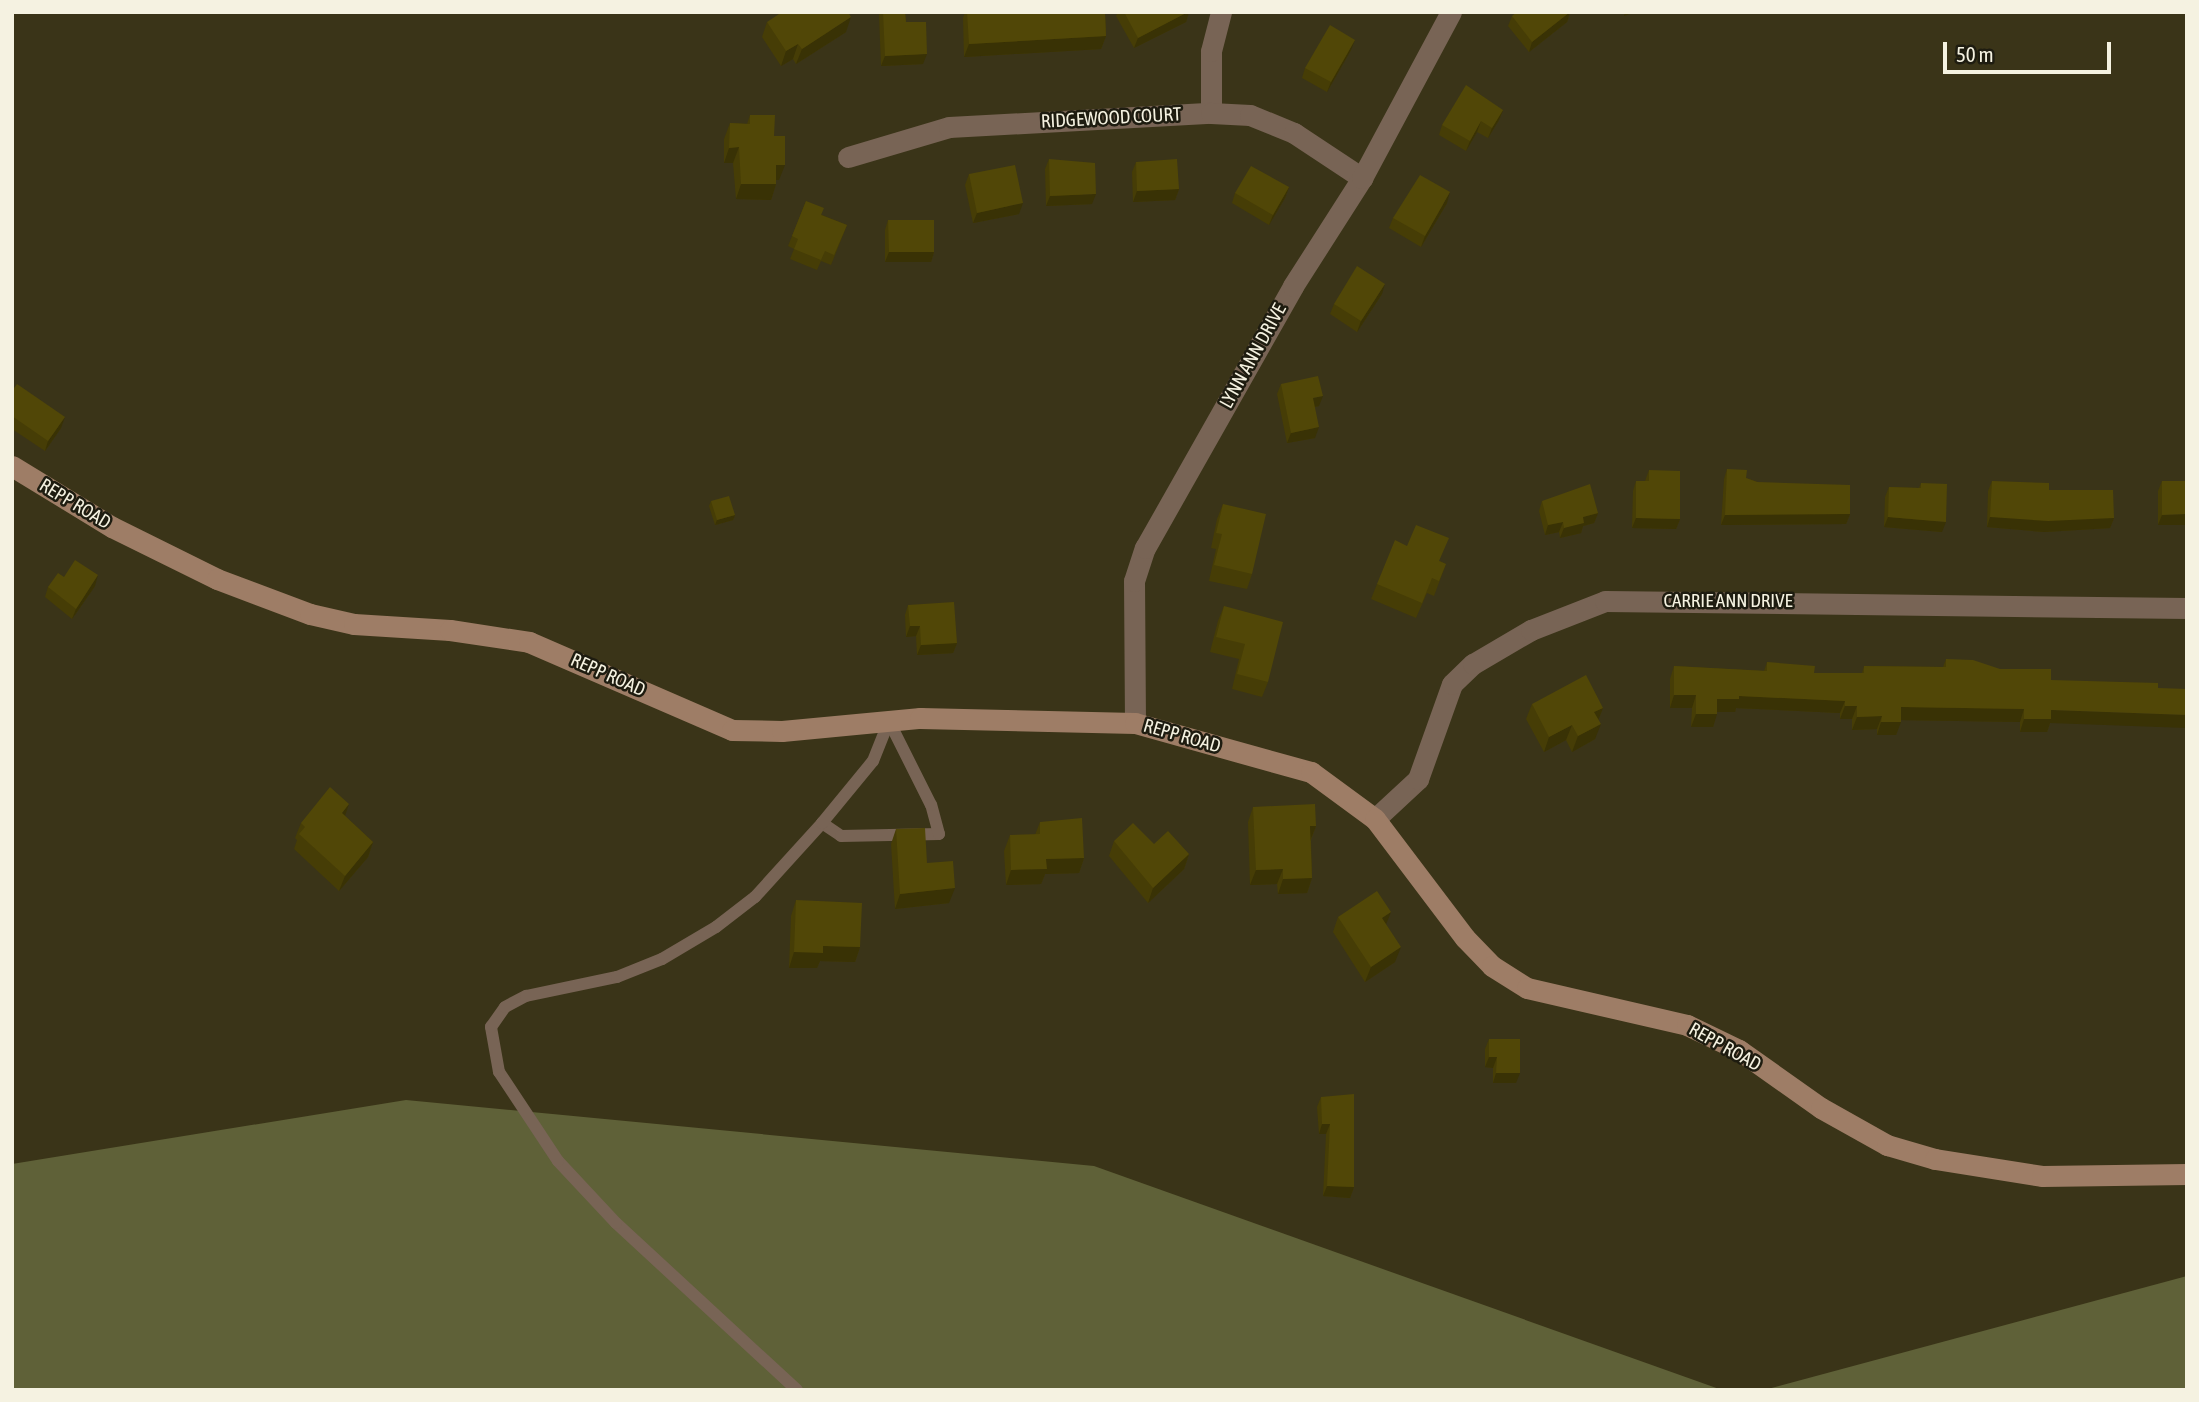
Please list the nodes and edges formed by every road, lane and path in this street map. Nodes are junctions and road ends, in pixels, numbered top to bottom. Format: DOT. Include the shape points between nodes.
graph roads {
  1 [pos="1221,12"];
  2 [pos="1451,12"];
  3 [pos="1211,113"];
  4 [pos="848,157"];
  5 [pos="1362,178"];
  6 [pos="12,466"];
  7 [pos="2187,608"];
  8 [pos="889,721"];
  9 [pos="1135,723"];
  10 [pos="1375,819"];
  11 [pos="822,823"];
  12 [pos="2187,1174"];
  13 [pos="797,1390"];
  1 -- 3 [label="street" via="1211,51"];
  2 -- 5 [label="street, LYNN ANN DRIVE"];
  3 -- 4 [label="street, RIDGEWOOD COURT" via="949,127"];
  3 -- 5 [label="street, RIDGEWOOD COURT" via="1250,115 1294,133"];
  5 -- 9 [label="street, LYNN ANN DRIVE" via="1293,286 1145,548 1133,581"];
  6 -- 8 [label="street, REPP ROAD" via="112,527 182,562 310,614 355,624 450,630 529,642 732,730 782,732"];
  7 -- 10 [label="street, CARRIE ANN DRIVE" via="1605,601 1531,630 1473,664 1452,684 1418,779"];
  8 -- 9 [label="street, REPP ROAD"];
  8 -- 11 [label="lane" via="873,761"];
  8 -- 11 [label="lane" via="931,805 939,834 841,836"];
  9 -- 10 [label="street, REPP ROAD" via="1311,772"];
  10 -- 12 [label="street, REPP ROAD" via="1465,938 1492,966 1527,988 1687,1025 1740,1051 1821,1108 1887,1144 1935,1159 2042,1176"];
  11 -- 13 [label="lane" via="755,897 716,927 662,959 617,977 526,996 505,1007 491,1027 499,1072 558,1161 616,1223"];
}
